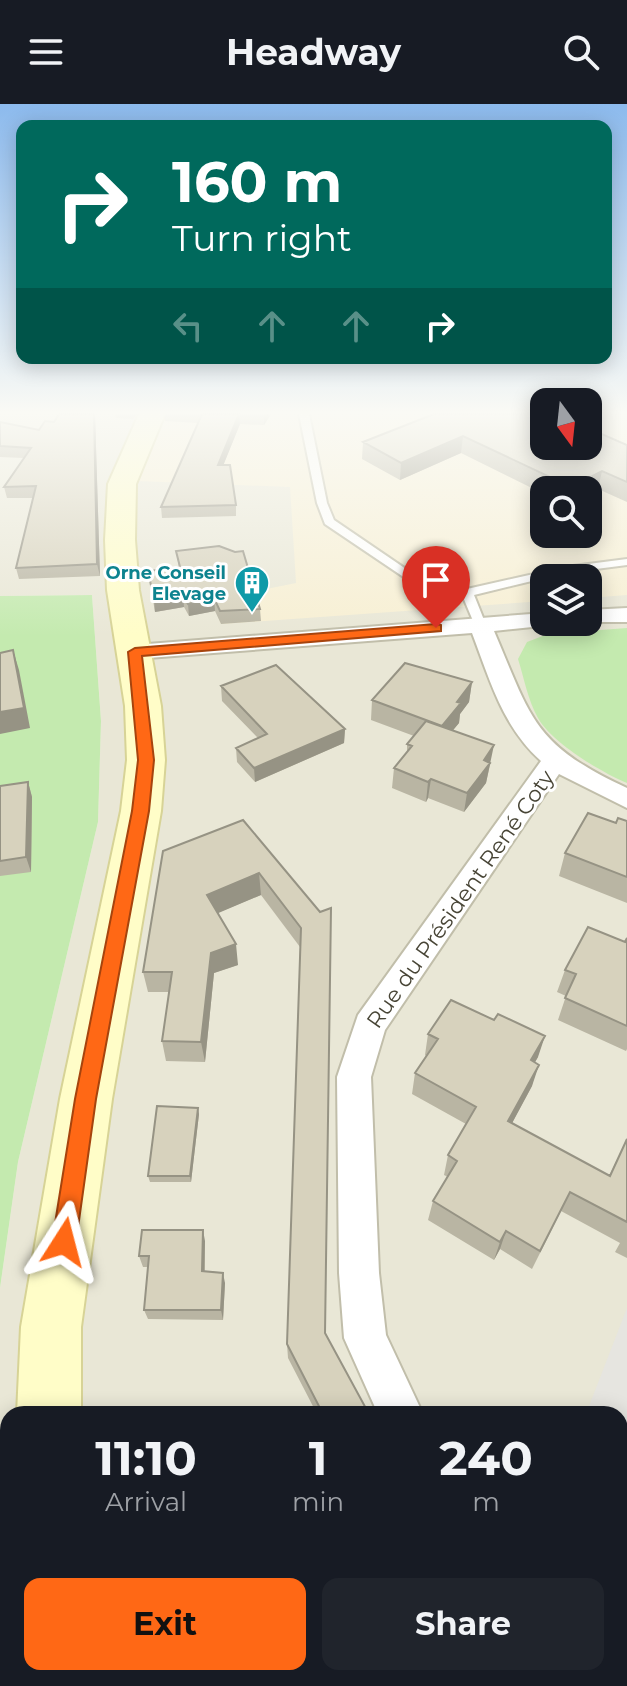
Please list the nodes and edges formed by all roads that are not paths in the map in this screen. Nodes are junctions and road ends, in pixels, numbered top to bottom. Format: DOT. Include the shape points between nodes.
graph roads {
  1 [pos="122,488"];
  2 [pos="319,488"];
  3 [pos="627,562"];
  4 [pos="467,593"];
  5 [pos="627,615"];
  6 [pos="602,616"];
  7 [pos="530,621"];
  8 [pos="480,625"];
  9 [pos="135,652"];
  10 [pos="556,759"];
  11 [pos="627,799"];
  12 [pos="49,1406"];
  13 [pos="397,1406"];
  1 -- 9 [label="main road" via="123,590"];
  2 -- 4 [label="lane" via="329,522 421,584"];
  3 -- 4 [label="lane"];
  4 -- 8 [label="lane"];
  5 -- 6 [label="street"];
  7 -- 8 [label="street"];
  8 -- 9 [label="street"];
  8 -- 10 [label="street" via="518,719"];
  9 -- 12 [label="main road" via="146,760 141,811 55,1297"];
  10 -- 11 [label="street"];
  10 -- 13 [label="street, Rue du Président René Coty" via="370,1025 354,1077 365,1338"];
}
